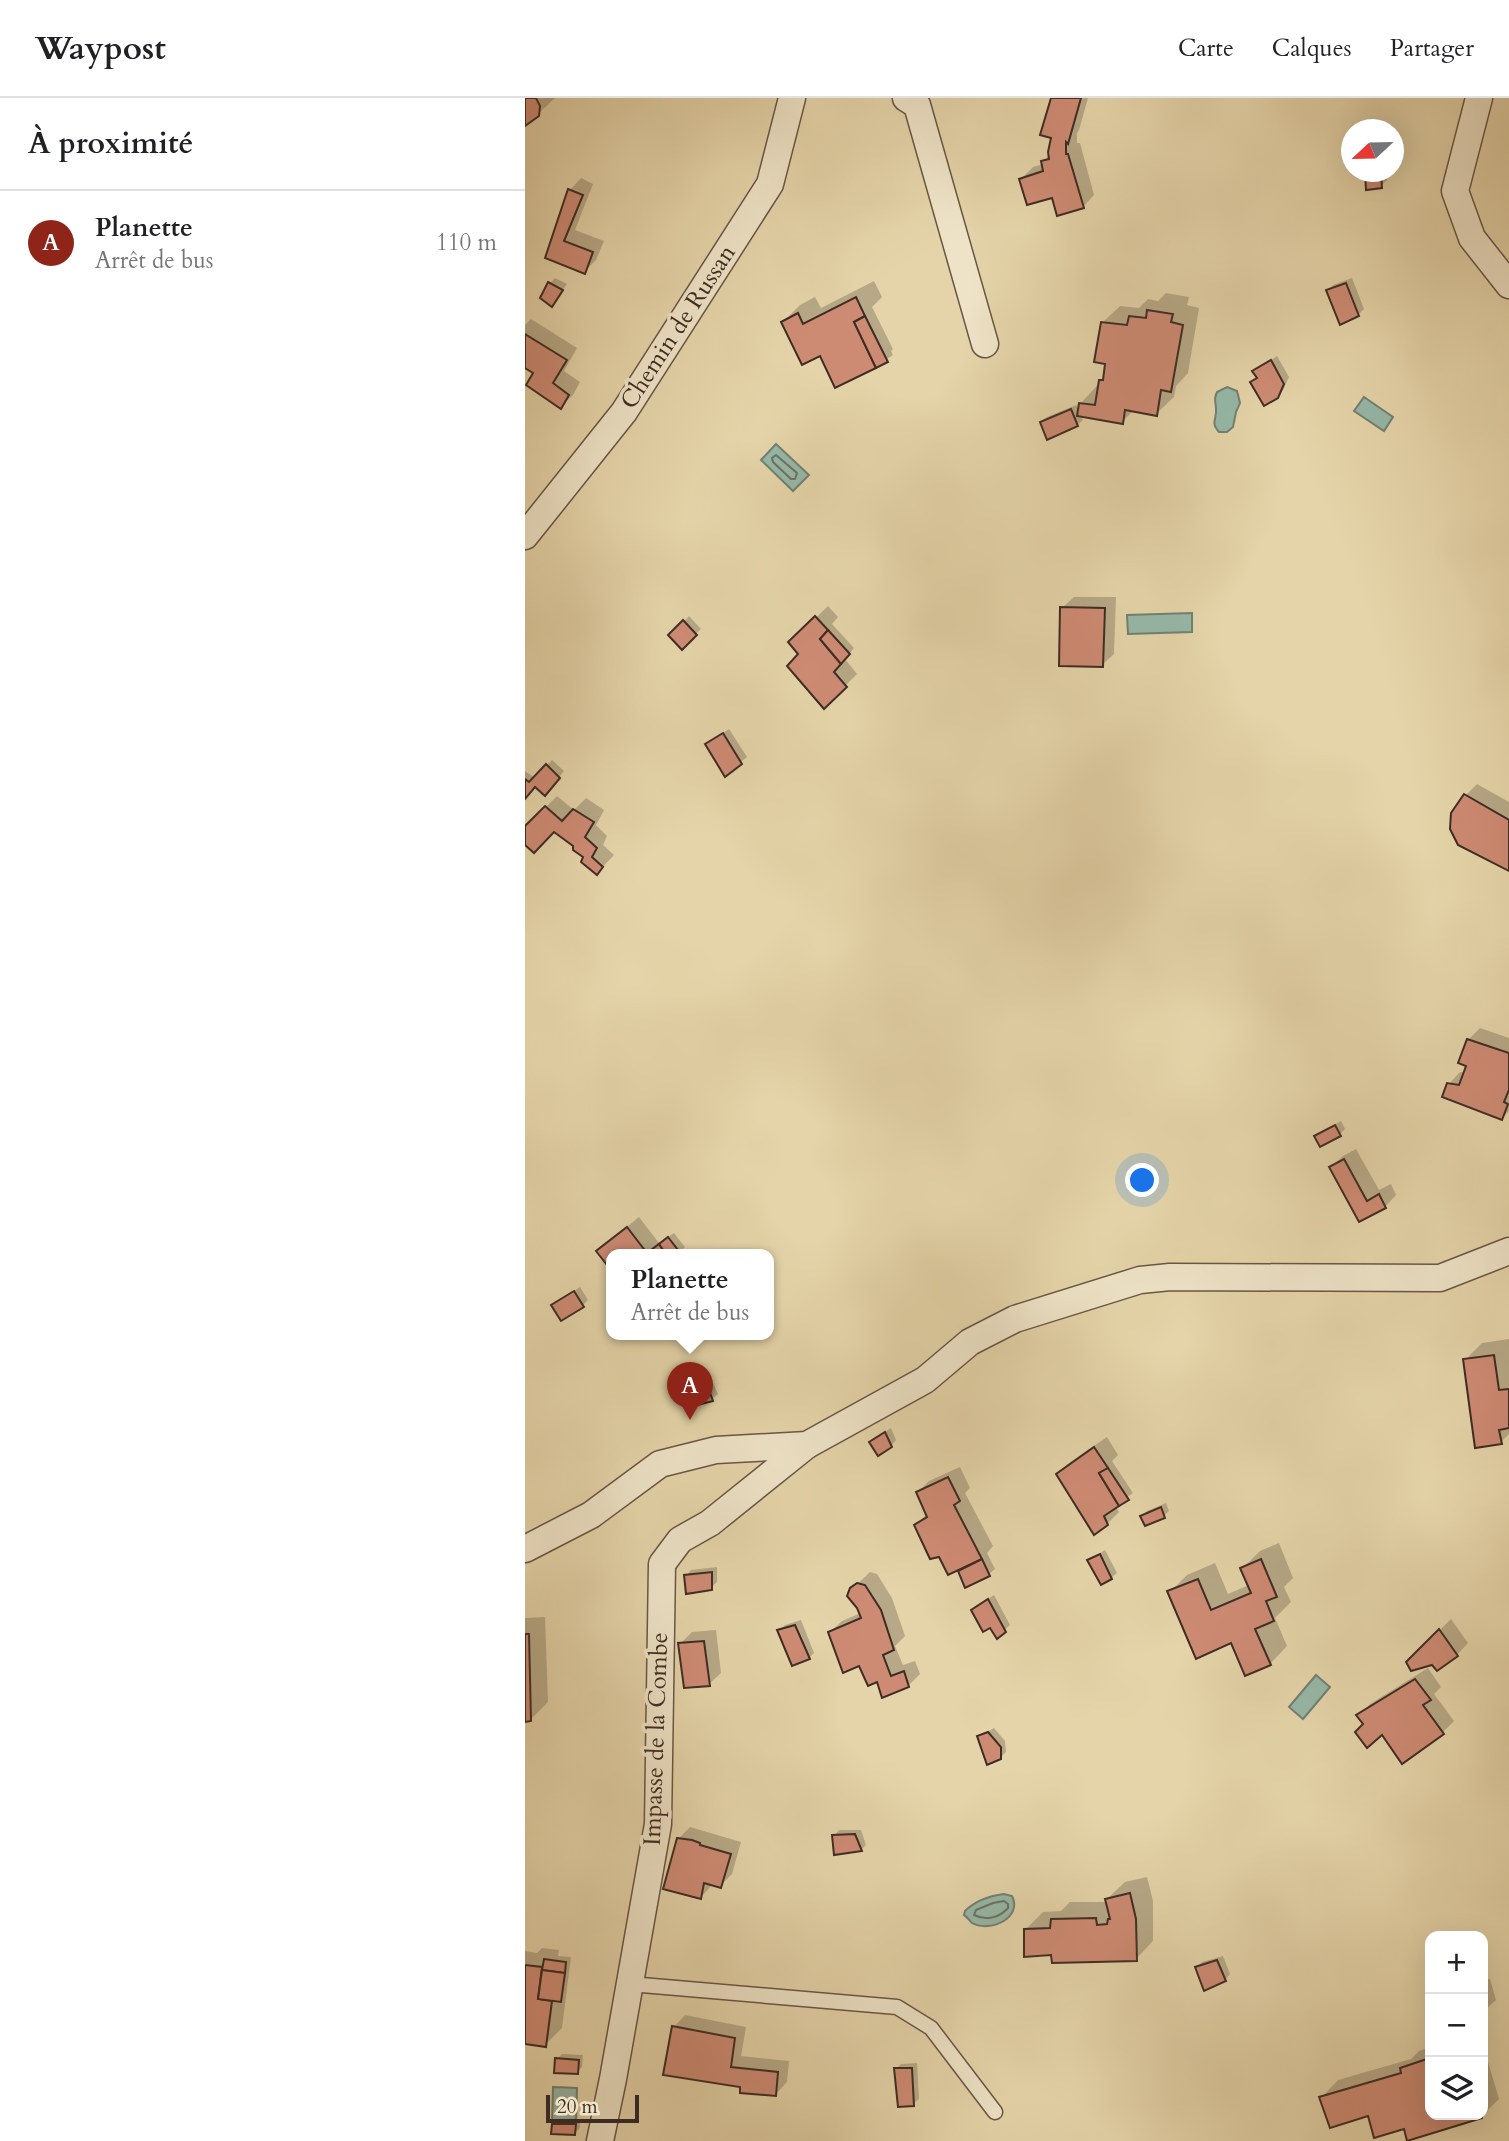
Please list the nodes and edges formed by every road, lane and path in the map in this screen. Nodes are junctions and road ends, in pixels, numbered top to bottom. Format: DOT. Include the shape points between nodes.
graph roads {
  1 [pos="792,98"];
  2 [pos="905,98"];
  3 [pos="1479,98"];
  4 [pos="1509,285"];
  5 [pos="985,344"];
  6 [pos="525,536"];
  7 [pos="1509,1251"];
  8 [pos="807,1445"];
  9 [pos="525,1549"];
  10 [pos="630,1984"];
  11 [pos="995,2112"];
  12 [pos="600,2141"];
  1 -- 6 [label="street, Chemin de Russan" via="770,184 624,412"];
  2 -- 5 [label="street" via="917,105"];
  3 -- 4 [label="street" via="1455,191 1472,238"];
  7 -- 8 [label="street, Impasse de la Combe" via="1440,1278 1140,1280 1015,1318 970,1342 925,1380"];
  8 -- 9 [label="street" via="716,1450 660,1464 591,1515"];
  8 -- 10 [label="street, Impasse de la Combe" via="710,1523 680,1539 662,1564 658,1824"];
  10 -- 11 [label="lane" via="897,2007 931,2028"];
  10 -- 12 [label="street, Impasse de la Combe"];
}
